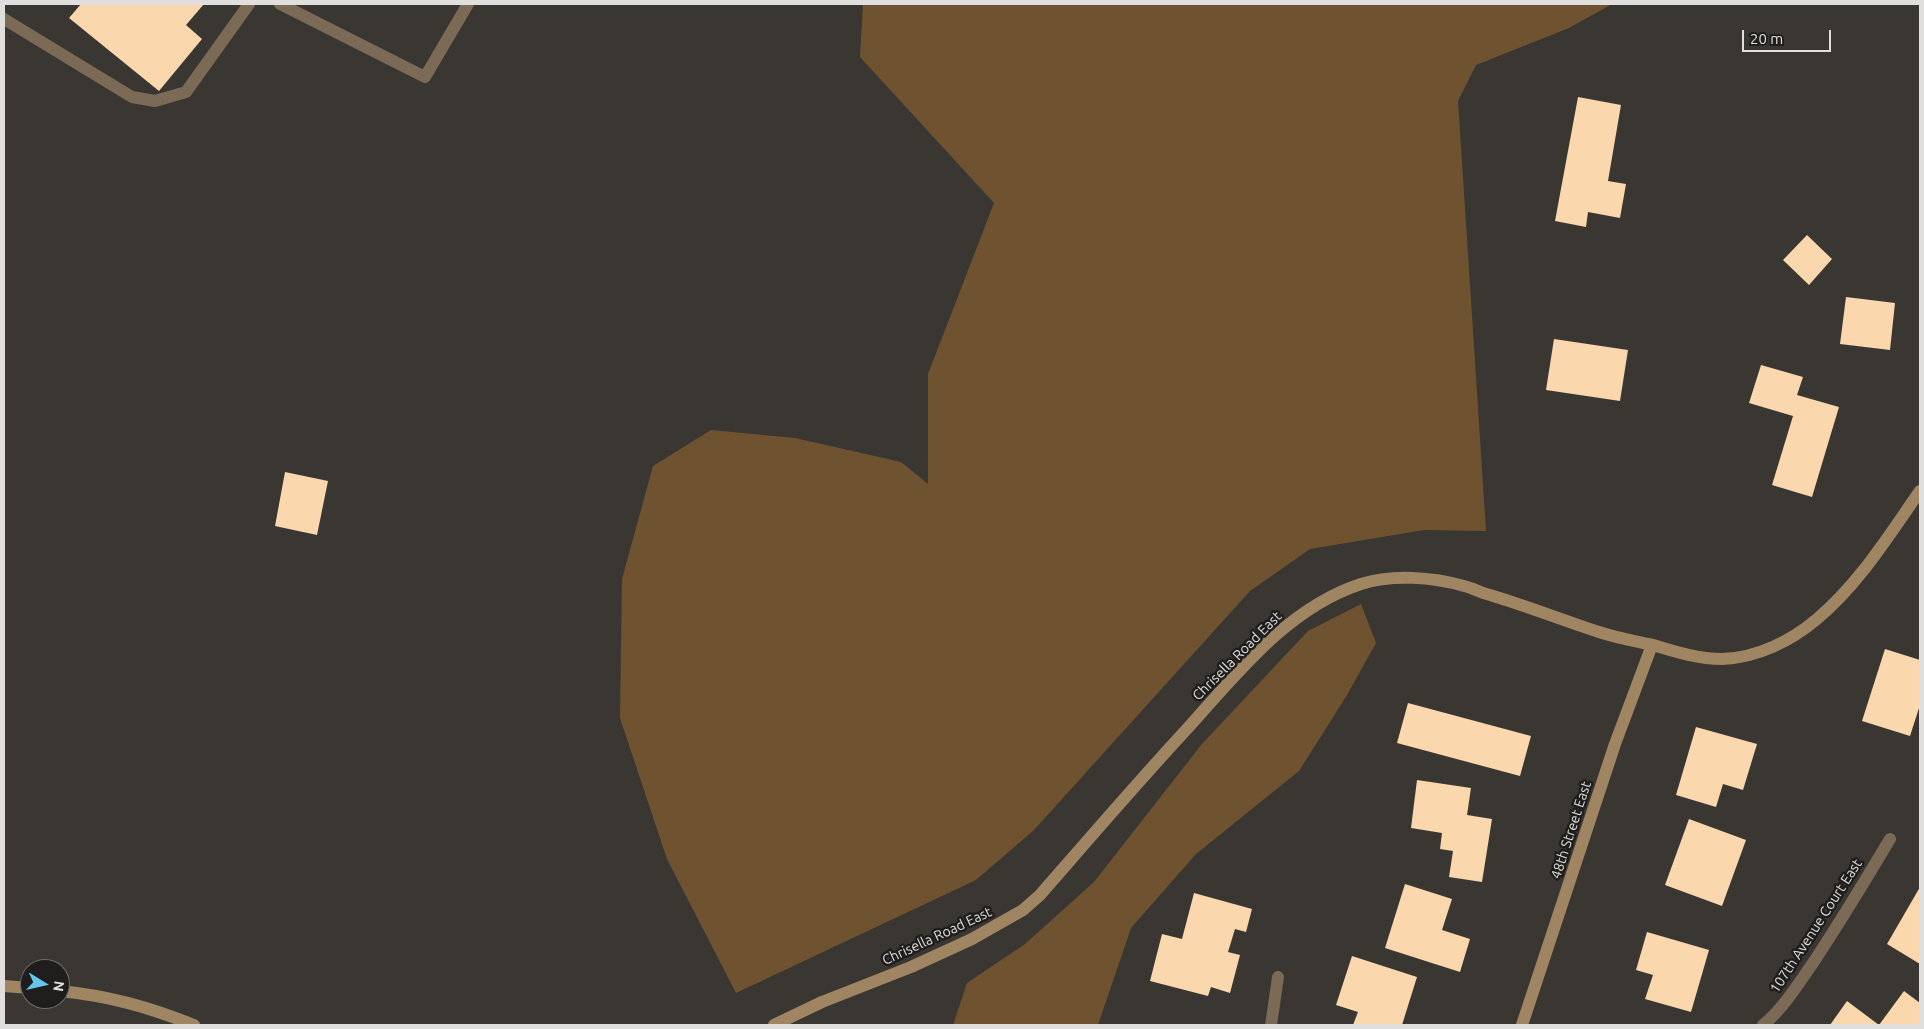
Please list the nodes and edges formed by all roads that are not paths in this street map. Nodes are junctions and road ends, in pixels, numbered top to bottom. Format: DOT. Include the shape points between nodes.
graph roads {
  1 [pos="249,4"];
  2 [pos="280,4"];
  3 [pos="468,4"];
  4 [pos="4,19"];
  5 [pos="1920,491"];
  6 [pos="1652,645"];
  7 [pos="1890,839"];
  8 [pos="1278,977"];
  9 [pos="4,986"];
  10 [pos="20,987"];
  11 [pos="70,992"];
  12 [pos="194,1025"];
  13 [pos="774,1025"];
  14 [pos="1272,1025"];
  15 [pos="1522,1025"];
  16 [pos="1762,1025"];
  1 -- 4 [label="street" via="186,92 155,101 132,96"];
  2 -- 3 [label="street" via="425,77"];
  5 -- 6 [label="street, Chrisella Road East" via="1867,565 1836,600 1816,620 1777,646 1756,654 1725,659 1699,658"];
  6 -- 13 [label="street, Chrisella Road East" via="1601,633 1463,585 1420,578 1395,578 1362,584 1317,603 1245,665 1040,895 1023,910 911,968 822,1002"];
  6 -- 15 [label="street, 48th Street East" via="1615,744"];
  7 -- 16 [label="street, 107th Avenue Court East" via="1796,988 1771,1019"];
  8 -- 14 [label="street"];
  9 -- 10 [label="street"];
  11 -- 12 [label="street" via="126,1002"];
}
